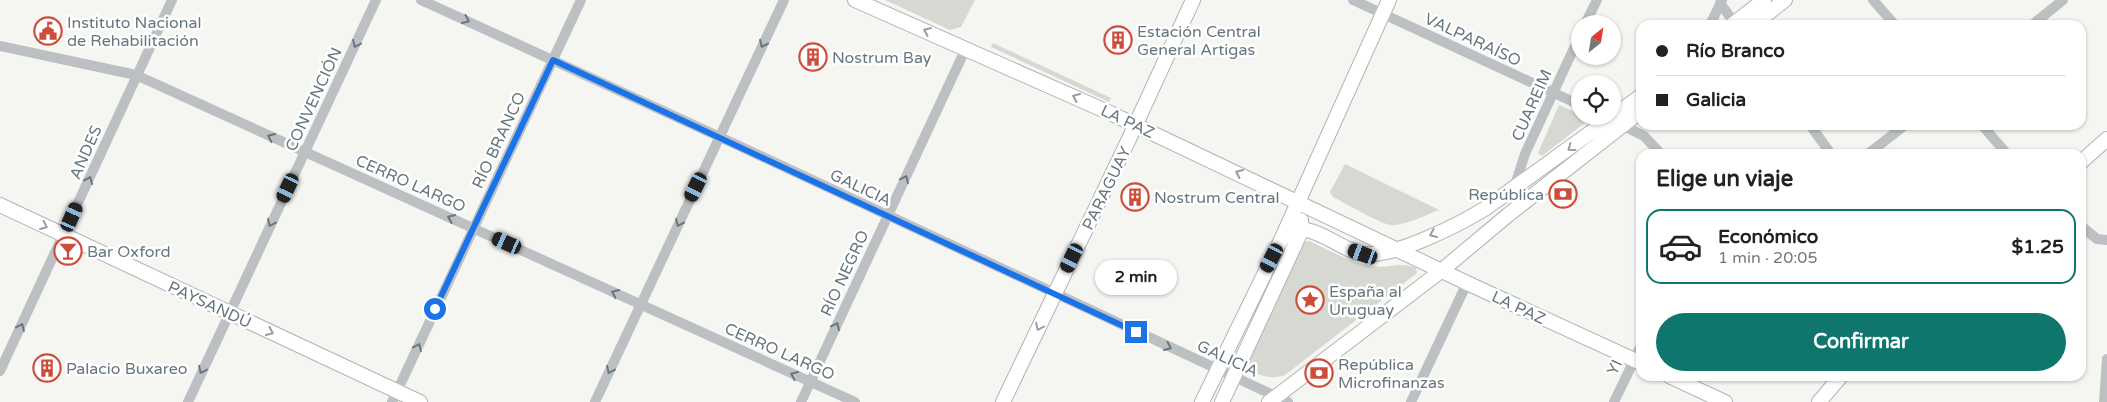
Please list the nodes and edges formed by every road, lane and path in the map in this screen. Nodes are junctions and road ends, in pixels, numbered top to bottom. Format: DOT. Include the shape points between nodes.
graph roads {
  1 [pos="172,0"];
  2 [pos="376,0"];
  3 [pos="421,0"];
  4 [pos="581,0"];
  5 [pos="784,0"];
  6 [pos="855,0"];
  7 [pos="1193,0"];
  8 [pos="1354,0"];
  9 [pos="1389,0"];
  10 [pos="1597,0"];
  11 [pos="1764,0"];
  12 [pos="1784,0"];
  13 [pos="1873,0"];
  14 [pos="2063,0"];
  15 [pos="1721,2"];
  16 [pos="1383,14"];
  17 [pos="1590,15"];
  18 [pos="1712,20"];
  19 [pos="1732,20"];
  20 [pos="1739,20"];
  21 [pos="1758,20"];
  22 [pos="1891,20"];
  23 [pos="2038,20"];
  24 [pos="0,46"];
  25 [pos="966,48"];
  26 [pos="1571,54"];
  27 [pos="553,60"];
  28 [pos="136,75"];
  29 [pos="1553,92"];
  30 [pos="1636,100"];
  31 [pos="1571,101"];
  32 [pos="1621,113"];
  33 [pos="1636,113"];
  34 [pos="1621,117"];
  35 [pos="1621,124"];
  36 [pos="1136,125"];
  37 [pos="1605,125"];
  38 [pos="1607,125"];
  39 [pos="1814,130"];
  40 [pos="1899,130"];
  41 [pos="1986,130"];
  42 [pos="720,136"];
  43 [pos="2107,139"];
  44 [pos="1656,149"];
  45 [pos="1827,149"];
  46 [pos="1874,149"];
  47 [pos="2003,149"];
  48 [pos="305,152"];
  49 [pos="2086,158"];
  50 [pos="1514,189"];
  51 [pos="1299,202"];
  52 [pos="0,205"];
  53 [pos="887,216"];
  54 [pos="474,228"];
  55 [pos="1302,228"];
  56 [pos="2086,230"];
  57 [pos="64,235"];
  58 [pos="1281,240"];
  59 [pos="2107,240"];
  60 [pos="1397,248"];
  61 [pos="1441,271"];
  62 [pos="1467,283"];
  63 [pos="1054,294"];
  64 [pos="641,305"];
  65 [pos="228,313"];
  66 [pos="2107,359"];
  67 [pos="1636,361"];
  68 [pos="1636,365"];
  69 [pos="1219,370"];
  70 [pos="0,371"];
  71 [pos="1234,377"];
  72 [pos="1680,381"];
  73 [pos="1837,381"];
  74 [pos="810,382"];
  75 [pos="394,396"];
  76 [pos="1277,400"];
  77 [pos="188,402"];
  78 [pos="420,402"];
  79 [pos="595,402"];
  80 [pos="801,402"];
  81 [pos="854,402"];
  82 [pos="1003,402"];
  83 [pos="1202,402"];
  84 [pos="1222,402"];
  85 [pos="1411,402"];
  86 [pos="1614,402"];
  87 [pos="1725,402"];
  88 [pos="1819,402"];
  89 [pos="2104,402"];
  1 -- 28 [label="street, ANDES"];
  2 -- 48 [label="street, CONVENCIÓN, one-way"];
  3 -- 27 [label="street, GALICIA, one-way"];
  4 -- 27 [label="street, RÍO BRANCO"];
  5 -- 42 [label="street, one-way"];
  25 -- 6 [label="street, LA PAZ, one-way"];
  7 -- 36 [label="street, PARAGUAY"];
  8 -- 16 [label="street, VALPARAÍSO"];
  9 -- 16 [label="street"];
  10 -- 17 [label="street"];
  11 -- 20 [label="street"];
  12 -- 21 [label="street"];
  13 -- 22 [label="street"];
  14 -- 23 [label="street"];
  15 -- 18 [label="street"];
  15 -- 19 [label="street"];
  16 -- 29 [label="street, VALPARAÍSO"];
  16 -- 51 [label="street"];
  24 -- 28 [label="street, CERRO LARGO"];
  36 -- 25 [label="street, LA PAZ, one-way"];
  53 -- 25 [label="street, RÍO NEGRO, one-way"];
  26 -- 29 [label="street, CUAREIM"];
  27 -- 42 [label="street, GALICIA"];
  27 -- 54 [label="street, RÍO BRANCO"];
  48 -- 28 [label="street, CERRO LARGO, one-way"];
  57 -- 28 [label="street, ANDES, one-way"];
  29 -- 31 [label="street, VALPARAÍSO"];
  29 -- 50 [label="street, CUAREIM" via="1525,154"];
  30 -- 32 [label="street"];
  33 -- 34 [label="street"];
  35 -- 44 [label="street" via="1644,136"];
  51 -- 36 [label="street, LA PAZ, one-way"];
  36 -- 63 [label="street, PARAGUAY"];
  37 -- 50 [label="street, one-way"];
  38 -- 61 [label="street"];
  39 -- 45 [label="street"];
  40 -- 46 [label="street"];
  41 -- 47 [label="street"];
  42 -- 53 [label="street, GALICIA"];
  42 -- 64 [label="street, one-way"];
  43 -- 49 [label="street"];
  54 -- 48 [label="street, CERRO LARGO, one-way"];
  48 -- 65 [label="street, CONVENCIÓN, one-way"];
  50 -- 60 [label="street, one-way" via="1464,221"];
  51 -- 55 [label="street"];
  51 -- 58 [label="street"];
  51 -- 60 [label="street, LA PAZ"];
  52 -- 57 [label="street, PAYSANDÚ, one-way"];
  53 -- 63 [label="street, GALICIA"];
  74 -- 53 [label="street, RÍO NEGRO, one-way"];
  64 -- 54 [label="street, CERRO LARGO, one-way"];
  75 -- 54 [label="street, RÍO BRANCO, one-way"];
  55 -- 58 [label="street" via="1292,230"];
  55 -- 60 [label="street" via="1363,254"];
  55 -- 71 [label="street"];
  56 -- 59 [label="street" via="2098,239"];
  57 -- 65 [label="street, PAYSANDÚ"];
  70 -- 57 [label="street, ANDES, one-way"];
  58 -- 69 [label="street"];
  60 -- 61 [label="street, LA PAZ"];
  61 -- 62 [label="street, LA PAZ"];
  61 -- 76 [label="street"];
  62 -- 67 [label="street, LA PAZ"];
  62 -- 85 [label="street"];
  63 -- 69 [label="street, GALICIA, one-way"];
  63 -- 82 [label="street, PARAGUAY, one-way"];
  74 -- 64 [label="street, CERRO LARGO, one-way"];
  64 -- 79 [label="street, one-way"];
  65 -- 75 [label="street, PAYSANDÚ, one-way"];
  65 -- 77 [label="street, CONVENCIÓN, one-way"];
  66 -- 89 [label="street"];
  68 -- 86 [label="street, YI"];
  69 -- 71 [label="street, GALICIA"];
  69 -- 83 [label="street"];
  71 -- 76 [label="street, GALICIA"];
  71 -- 84 [label="street"];
  72 -- 87 [label="street"];
  73 -- 88 [label="street"];
  74 -- 80 [label="street, RÍO NEGRO"];
  74 -- 81 [label="street, CERRO LARGO"];
  75 -- 78 [label="street, PAYSANDÚ"];
}
